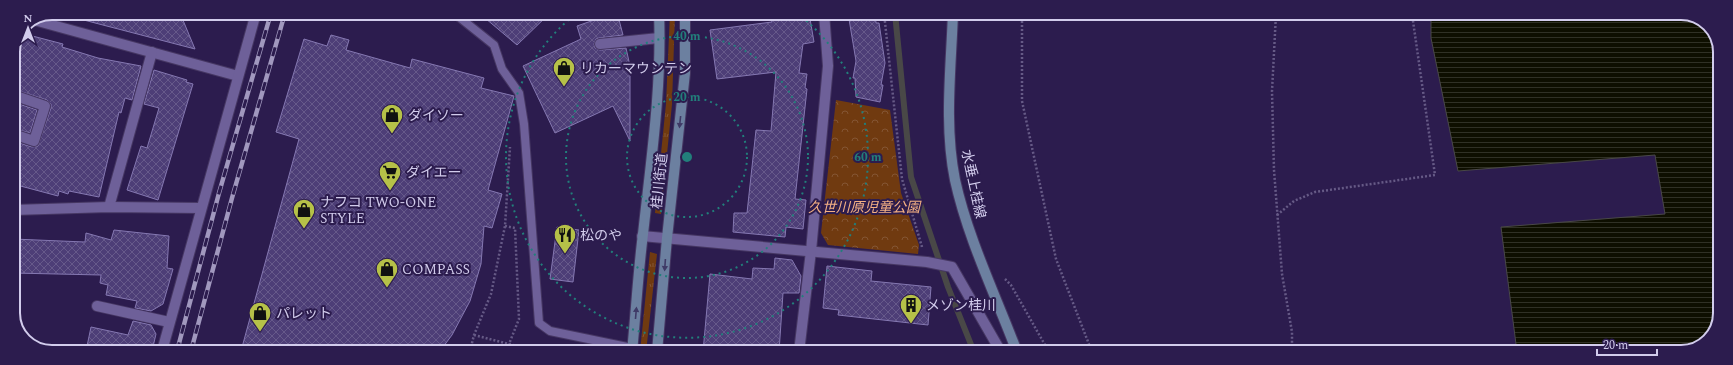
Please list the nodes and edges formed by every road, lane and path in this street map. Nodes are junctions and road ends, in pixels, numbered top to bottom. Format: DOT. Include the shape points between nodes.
graph roads {
  1 [pos="254,20"];
  2 [pos="463,20"];
  3 [pos="659,20"];
  4 [pos="685,20"];
  5 [pos="825,20"];
  6 [pos="885,20"];
  7 [pos="951,20"];
  8 [pos="953,20"];
  9 [pos="1022,20"];
  10 [pos="1276,20"];
  11 [pos="1413,20"];
  12 [pos="41,22"];
  13 [pos="953,30"];
  14 [pos="659,38"];
  15 [pos="600,44"];
  16 [pos="152,52"];
  17 [pos="238,76"];
  18 [pos="20,97"];
  19 [pos="20,136"];
  20 [pos="508,160"];
  21 [pos="109,207"];
  22 [pos="201,208"];
  23 [pos="20,210"];
  24 [pos="1277,215"];
  25 [pos="505,226"];
  26 [pos="642,236"];
  27 [pos="667,238"];
  28 [pos="811,251"];
  29 [pos="928,263"];
  30 [pos="985,271"];
  31 [pos="97,306"];
  32 [pos="169,322"];
  33 [pos="474,335"];
  34 [pos="509,344"];
  35 [pos="163,345"];
  36 [pos="472,345"];
  37 [pos="513,345"];
  38 [pos="610,345"];
  39 [pos="632,345"];
  40 [pos="658,345"];
  41 [pos="800,345"];
  42 [pos="997,345"];
  43 [pos="1014,345"];
  44 [pos="1045,345"];
  45 [pos="1089,345"];
  46 [pos="1292,345"];
  1 -- 17 [label="street"];
  2 -- 38 [label="lane" via="494,45 502,70 519,93 524,124 539,323 550,331"];
  3 -- 14 [label="street, 桂川街道"];
  4 -- 27 [label="street, 桂川街道, one-way" via="685,73"];
  5 -- 28 [label="street" via="828,66"];
  6 -- 29 [label="path" via="902,179"];
  7 -- 13 [label="street"];
  8 -- 13 [label="street, 水垂上桂線"];
  9 -- 45 [label="path" via="1022,101 1056,259"];
  10 -- 24 [label="path" via="1272,91"];
  11 -- 24 [label="path" via="1435,175 1315,192 1294,200"];
  12 -- 16 [label="street"];
  13 -- 30 [label="street, 水垂上桂線" via="950,121 952,155 960,202"];
  14 -- 15 [label="street"];
  14 -- 26 [label="street, 桂川街道" via="657,114"];
  16 -- 17 [label="street"];
  16 -- 21 [label="street"];
  17 -- 22 [label="street"];
  18 -- 19 [label="street" via="45,106 34,141"];
  20 -- 25 [label="path"];
  21 -- 22 [label="street"];
  21 -- 23 [label="street"];
  22 -- 32 [label="street"];
  24 -- 46 [label="path"];
  25 -- 33 [label="path" via="491,294"];
  25 -- 34 [label="path" via="515,228 518,319"];
  26 -- 27 [label="street"];
  39 -- 26 [label="street, 桂川街道, one-way"];
  27 -- 28 [label="street"];
  27 -- 40 [label="street, 桂川街道, one-way"];
  28 -- 29 [label="street"];
  28 -- 41 [label="street"];
  29 -- 42 [label="street" via="952,267"];
  30 -- 43 [label="street, 水垂上桂線"];
  30 -- 44 [label="path" via="1002,276 1012,285"];
  31 -- 32 [label="street"];
  32 -- 35 [label="street"];
  33 -- 34 [label="path"];
  33 -- 36 [label="path"];
  34 -- 37 [label="path"];
}
